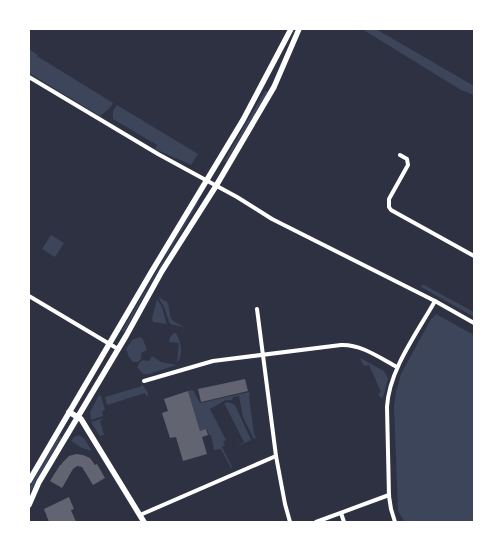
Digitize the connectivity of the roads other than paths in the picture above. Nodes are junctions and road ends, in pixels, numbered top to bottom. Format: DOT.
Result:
graph roads {
  1 [pos="291,29"];
  2 [pos="300,29"];
  3 [pos="29,77"];
  4 [pos="400,155"];
  5 [pos="206,182"];
  6 [pos="216,186"];
  7 [pos="474,256"];
  8 [pos="29,296"];
  9 [pos="435,301"];
  10 [pos="257,309"];
  11 [pos="474,323"];
  12 [pos="110,344"];
  13 [pos="118,349"];
  14 [pos="263,354"];
  15 [pos="397,367"];
  16 [pos="144,381"];
  17 [pos="70,412"];
  18 [pos="78,417"];
  19 [pos="276,456"];
  20 [pos="29,481"];
  21 [pos="389,495"];
  22 [pos="29,505"];
  23 [pos="341,513"];
  24 [pos="140,515"];
  25 [pos="144,522"];
  26 [pos="290,522"];
  27 [pos="316,522"];
  28 [pos="344,522"];
  29 [pos="395,522"];
  1 -- 5 [label="main road"];
  2 -- 6 [label="main road"];
  3 -- 5 [label="street"];
  4 -- 7 [label="street"];
  5 -- 6 [label="street"];
  5 -- 12 [label="main road"];
  6 -- 9 [label="street"];
  6 -- 13 [label="main road"];
  8 -- 12 [label="street"];
  9 -- 11 [label="street"];
  9 -- 15 [label="street"];
  10 -- 14 [label="street"];
  12 -- 13 [label="street"];
  12 -- 17 [label="main road"];
  13 -- 18 [label="main road"];
  14 -- 15 [label="street"];
  14 -- 16 [label="street"];
  14 -- 19 [label="street"];
  15 -- 21 [label="street"];
  17 -- 18 [label="main road"];
  17 -- 20 [label="main road"];
  18 -- 22 [label="main road"];
  18 -- 24 [label="main road"];
  19 -- 24 [label="street"];
  19 -- 26 [label="street"];
  21 -- 23 [label="street"];
  21 -- 29 [label="street"];
  23 -- 27 [label="street"];
  23 -- 28 [label="street"];
  24 -- 25 [label="main road"];
}
